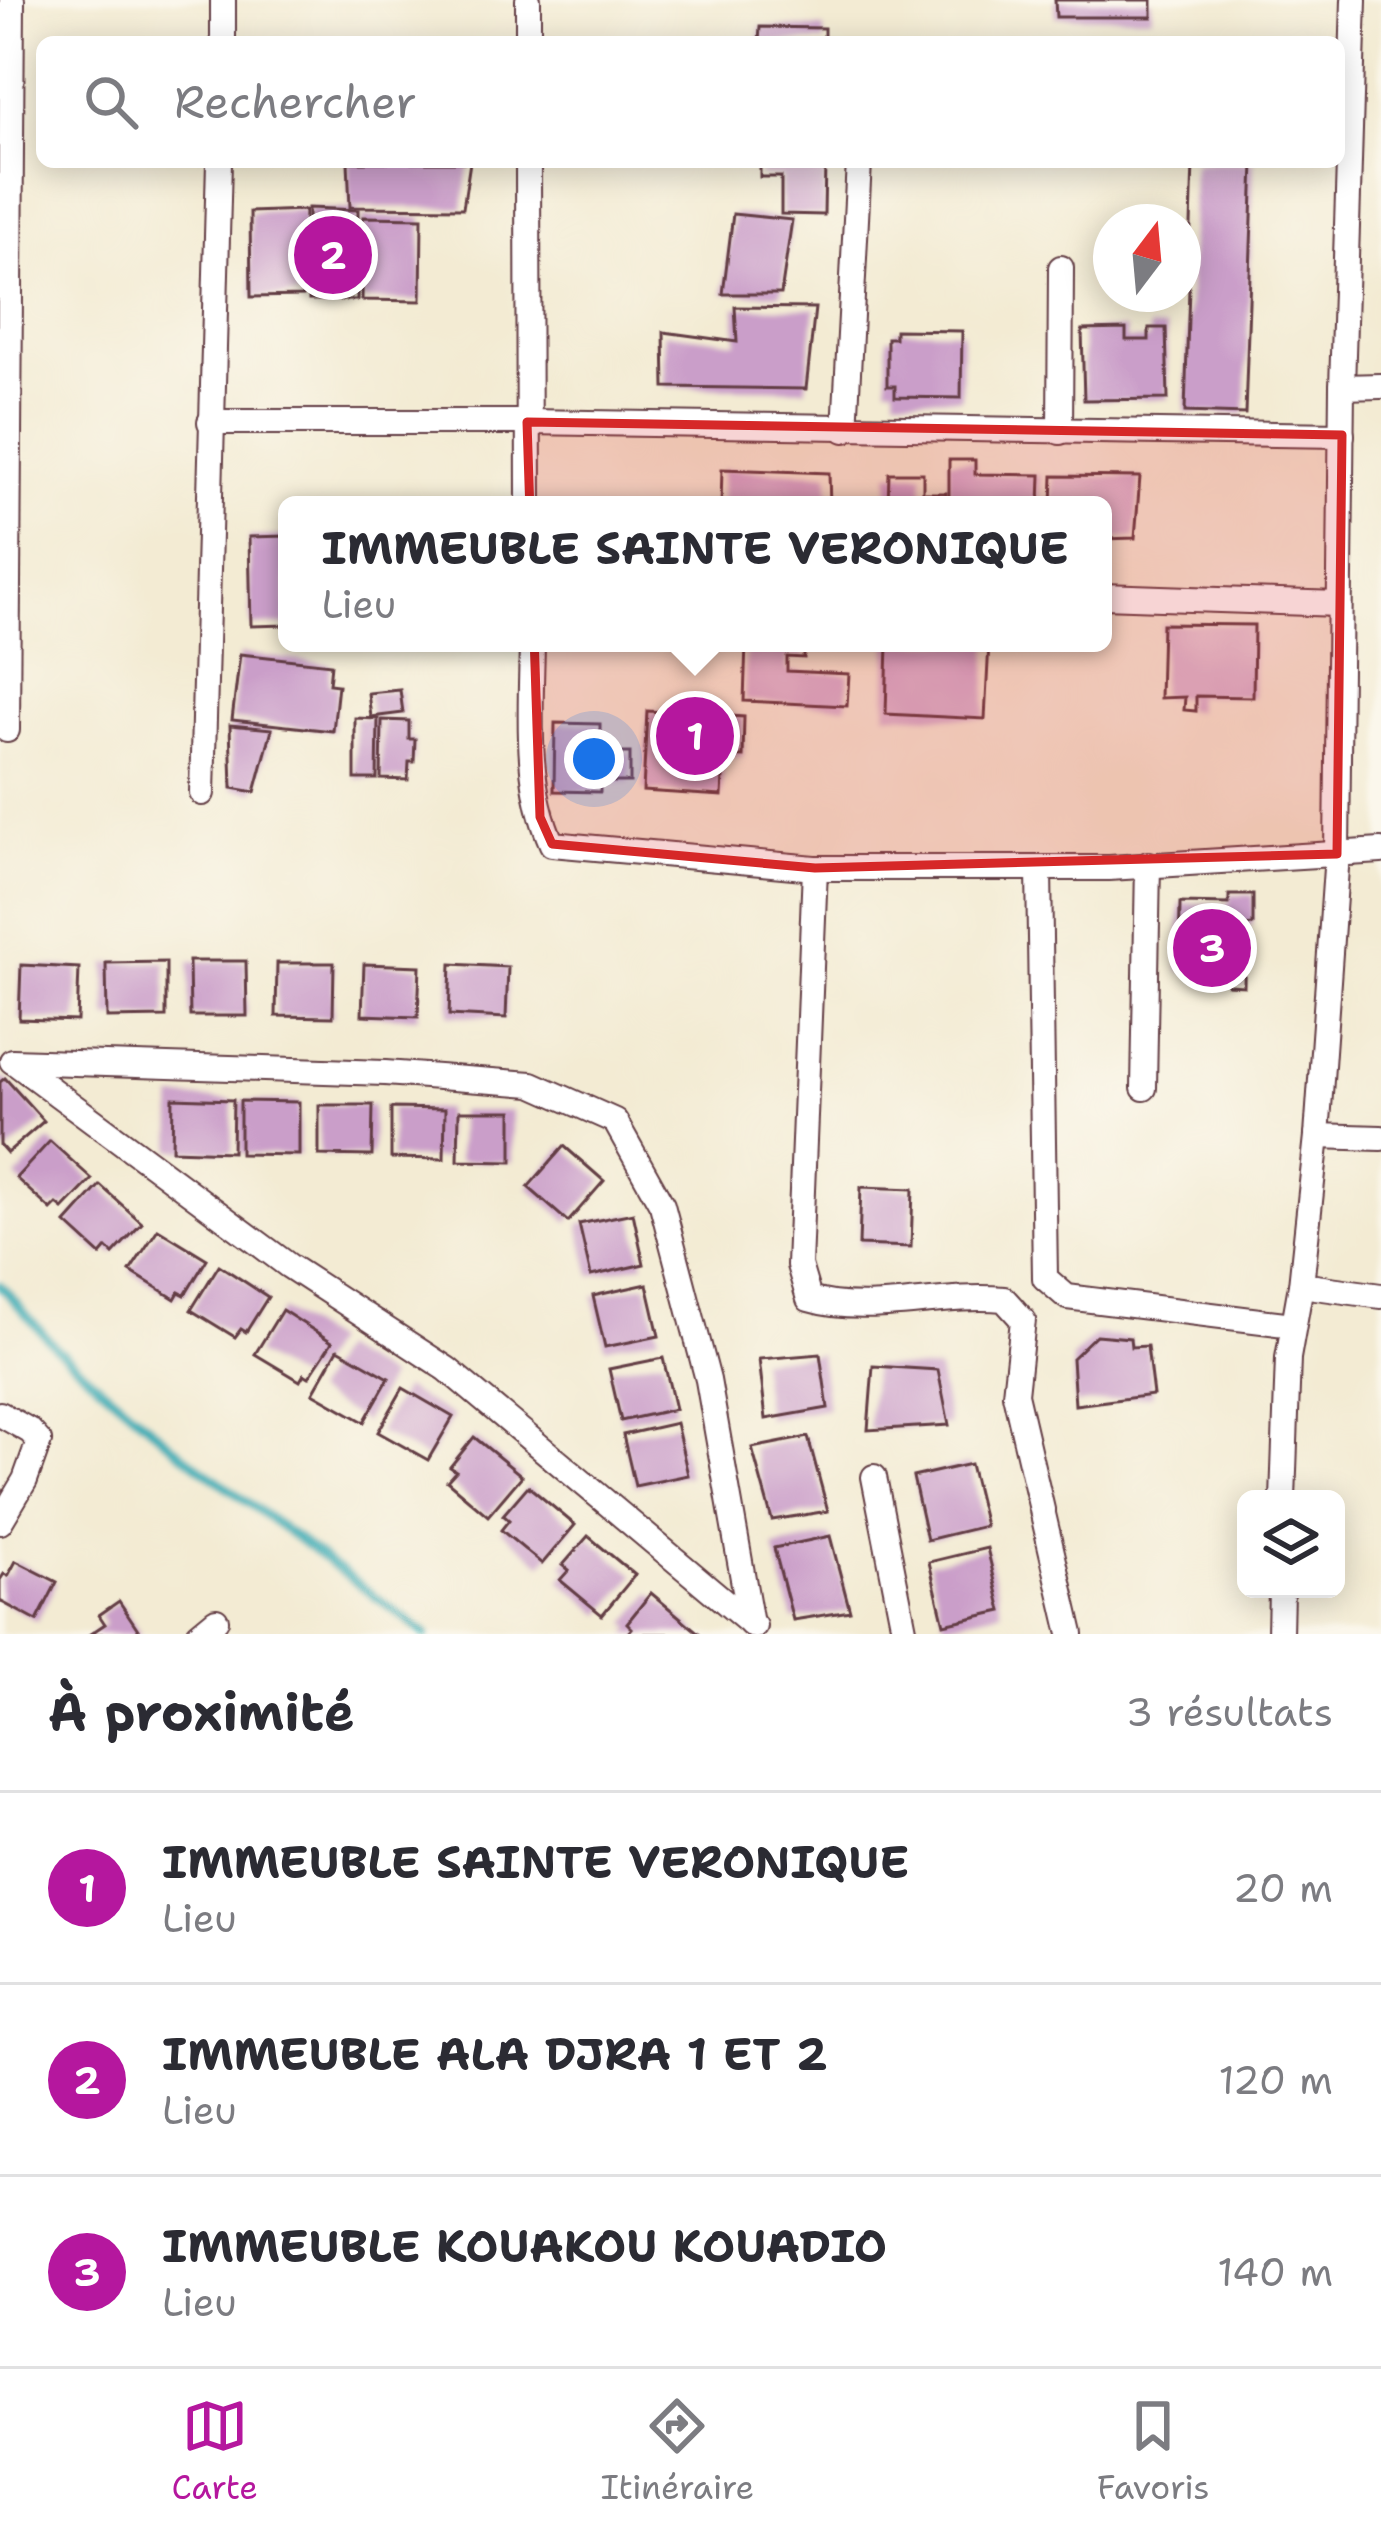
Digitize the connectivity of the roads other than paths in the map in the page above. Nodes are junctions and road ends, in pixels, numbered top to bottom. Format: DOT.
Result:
graph roads {
  1 [pos="12,0"];
  2 [pos="224,0"];
  3 [pos="528,0"];
  4 [pos="1354,0"];
  5 [pos="223,36"];
  6 [pos="528,36"];
  7 [pos="1346,63"];
  8 [pos="1345,144"];
  9 [pos="219,168"];
  10 [pos="528,168"];
  11 [pos="859,168"];
  12 [pos="1345,168"];
  13 [pos="4,252"];
  14 [pos="1061,268"];
  15 [pos="1381,386"];
  16 [pos="1342,387"];
  17 [pos="210,422"];
  18 [pos="527,422"];
  19 [pos="845,430"];
  20 [pos="1060,432"];
  21 [pos="1342,435"];
  22 [pos="530,496"];
  23 [pos="1112,596"];
  24 [pos="1339,604"];
  25 [pos="532,652"];
  26 [pos="7,730"];
  27 [pos="202,793"];
  28 [pos="1381,851"];
  29 [pos="1337,854"];
  30 [pos="1148,864"];
  31 [pos="815,868"];
  32 [pos="1040,868"];
  33 [pos="6,1060"];
  34 [pos="1144,1088"];
  35 [pos="1317,1136"];
  36 [pos="1381,1138"];
  37 [pos="1301,1285"];
  38 [pos="1381,1296"];
  39 [pos="1293,1325"];
  40 [pos="0,1414"];
  41 [pos="874,1477"];
  42 [pos="1282,1490"];
  43 [pos="0,1522"];
  44 [pos="1281,1598"];
  45 [pos="758,1629"];
  46 [pos="904,1634"];
  47 [pos="1071,1634"];
  48 [pos="1280,1634"];
  1 -- 13 [label="street"];
  2 -- 5 [label="street"];
  3 -- 6 [label="street"];
  4 -- 7 [label="street"];
  7 -- 8 [label="street"];
  9 -- 17 [label="street"];
  10 -- 18 [label="street"];
  11 -- 19 [label="street"];
  12 -- 16 [label="street"];
  13 -- 26 [label="street"];
  14 -- 20 [label="street"];
  15 -- 16 [label="street"];
  16 -- 21 [label="street"];
  17 -- 18 [label="street"];
  17 -- 27 [label="street"];
  18 -- 19 [label="street"];
  18 -- 22 [label="street"];
  19 -- 20 [label="street"];
  20 -- 21 [label="street"];
  21 -- 24 [label="street"];
  23 -- 24 [label="street"];
  24 -- 29 [label="street"];
  25 -- 31 [label="street"];
  28 -- 29 [label="street"];
  29 -- 30 [label="street"];
  29 -- 35 [label="street"];
  30 -- 32 [label="street"];
  30 -- 34 [label="street"];
  31 -- 32 [label="street"];
  31 -- 47 [label="street"];
  32 -- 39 [label="street"];
  33 -- 45 [label="street"];
  33 -- 45 [label="street"];
  35 -- 36 [label="street"];
  35 -- 37 [label="street"];
  37 -- 38 [label="street"];
  37 -- 39 [label="street"];
  39 -- 42 [label="street"];
  40 -- 43 [label="street"];
  41 -- 46 [label="street"];
  44 -- 48 [label="street"];
}
